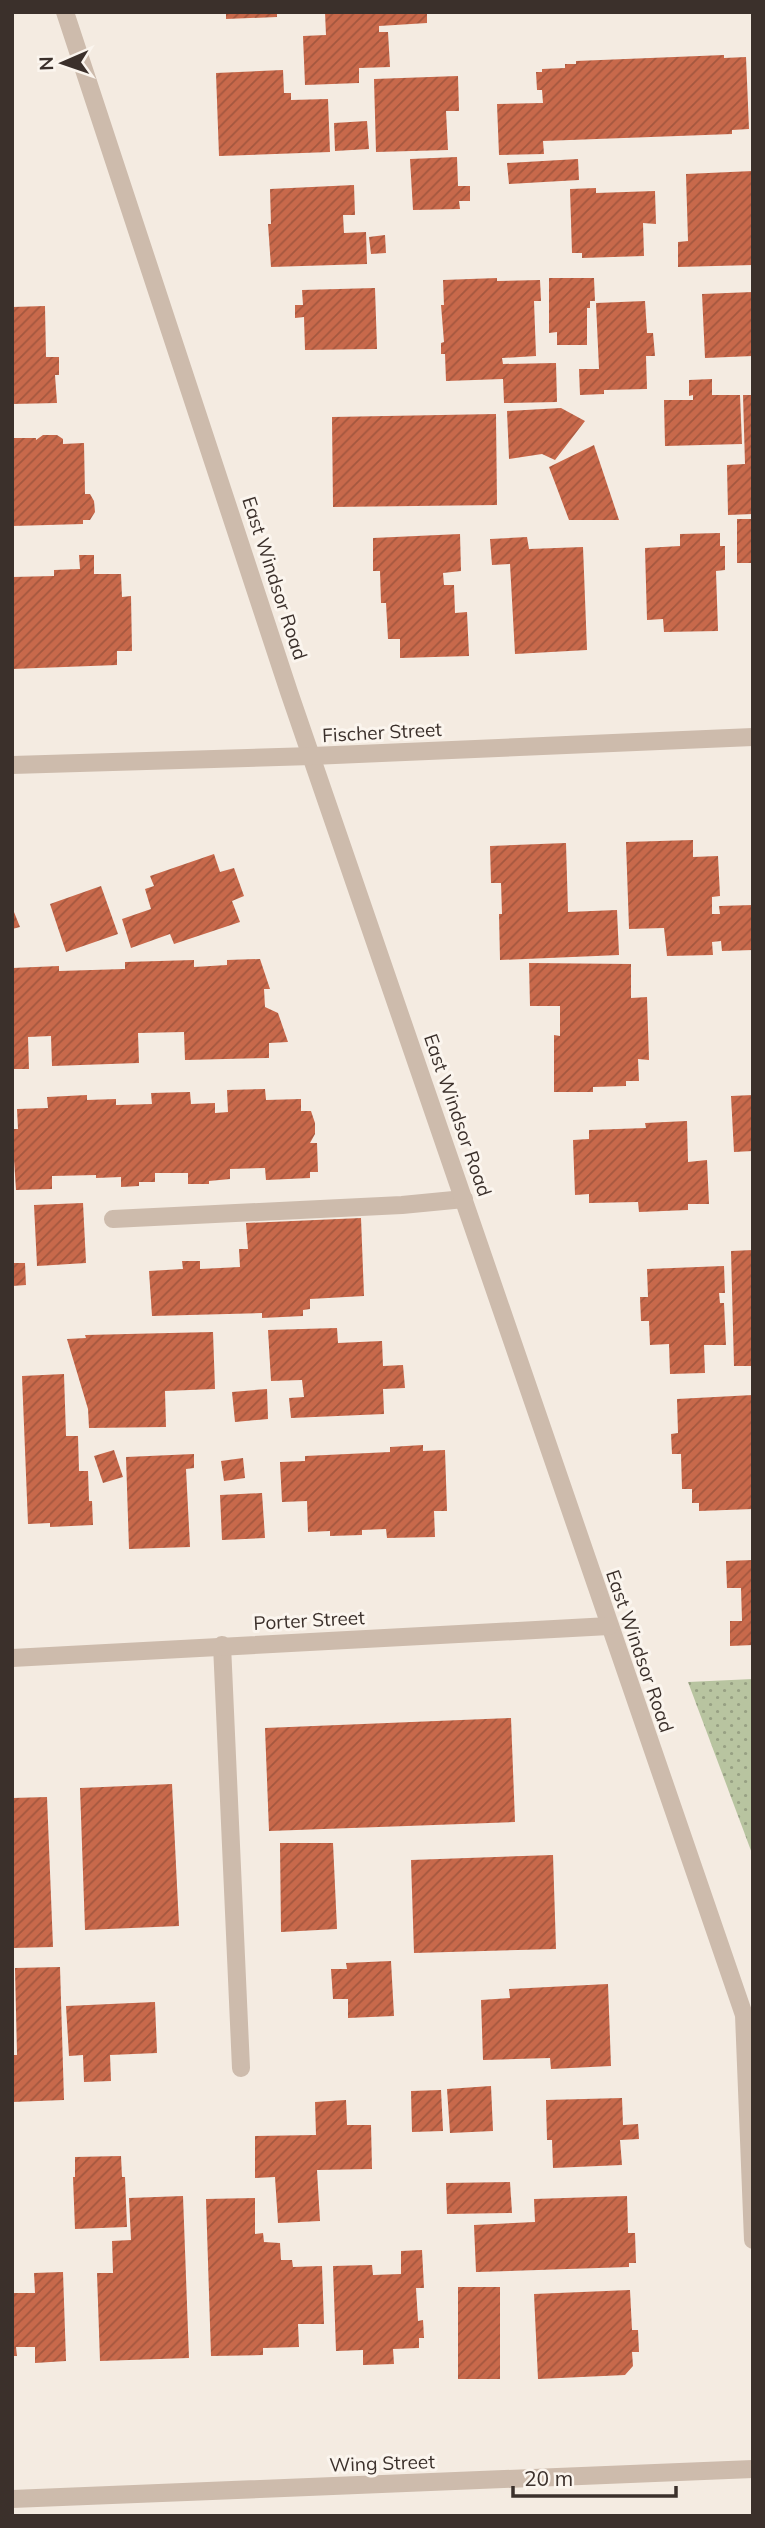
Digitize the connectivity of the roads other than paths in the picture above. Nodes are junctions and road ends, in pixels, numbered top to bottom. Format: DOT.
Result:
graph roads {
  1 [pos="65,12"];
  2 [pos="753,737"];
  3 [pos="312,756"];
  4 [pos="12,765"];
  5 [pos="464,1199"];
  6 [pos="113,1219"];
  7 [pos="609,1626"];
  8 [pos="222,1645"];
  9 [pos="12,1658"];
  10 [pos="748,2015"];
  11 [pos="241,2068"];
  12 [pos="753,2240"];
  13 [pos="753,2469"];
  14 [pos="12,2499"];
  1 -- 3 [label="street, East Windsor Road"];
  2 -- 3 [label="street, Fischer Street"];
  3 -- 4 [label="street, Fischer Street"];
  3 -- 5 [label="street, East Windsor Road"];
  5 -- 6 [label="street"];
  5 -- 7 [label="street, East Windsor Road"];
  7 -- 8 [label="street, Porter Street"];
  7 -- 10 [label="street, East Windsor Road"];
  8 -- 9 [label="street, Porter Street"];
  8 -- 11 [label="street"];
  10 -- 12 [label="street, East Windsor Road"];
  13 -- 14 [label="street, Wing Street"];
}
